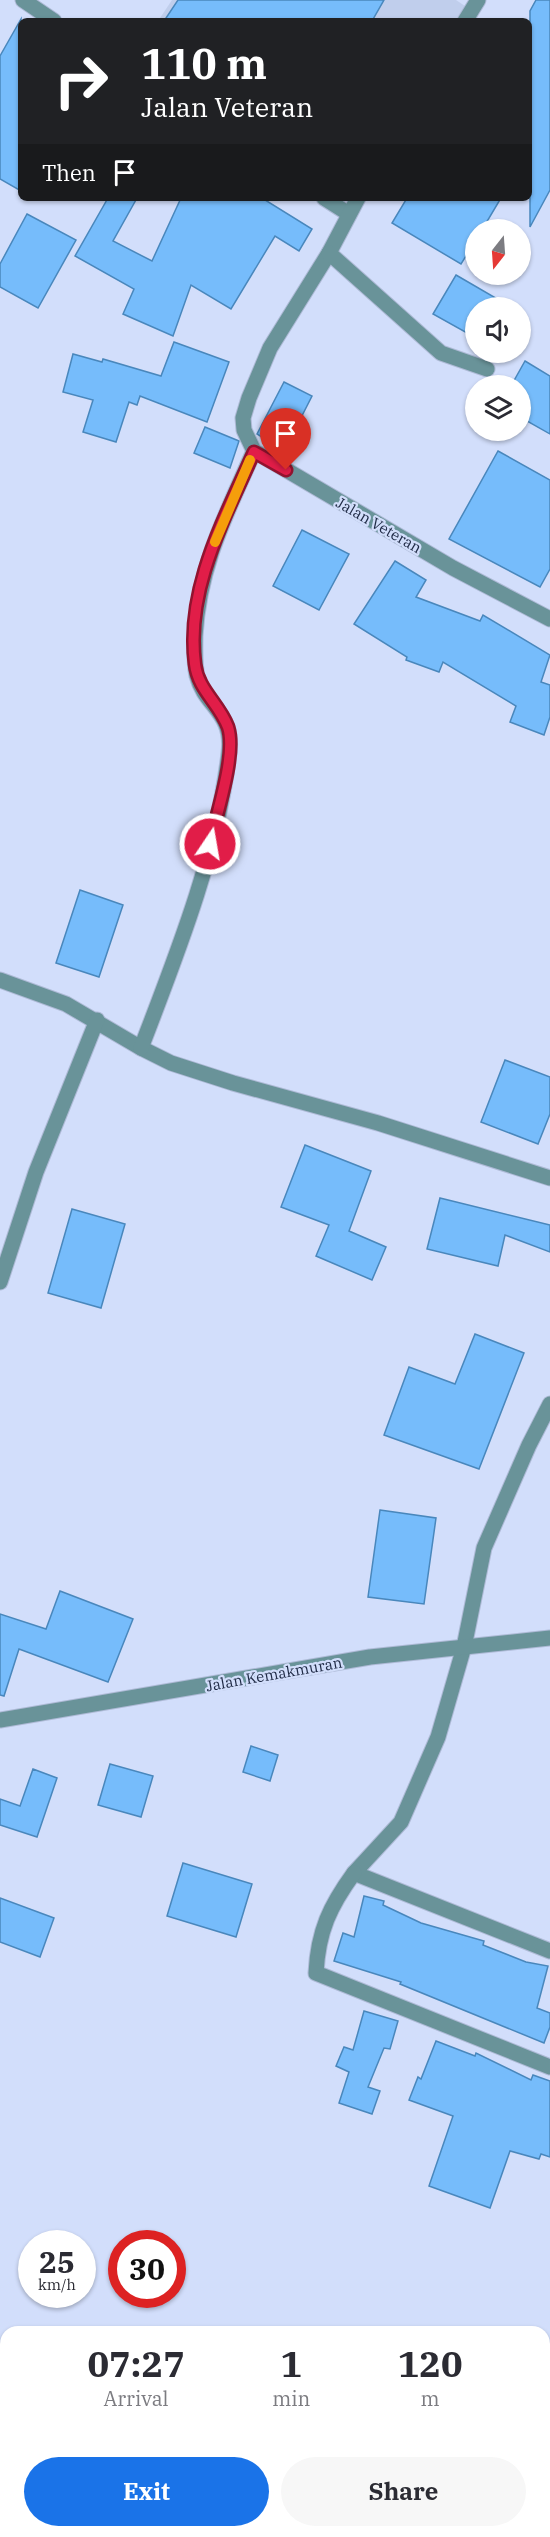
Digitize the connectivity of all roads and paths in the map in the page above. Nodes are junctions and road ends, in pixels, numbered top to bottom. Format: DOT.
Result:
graph roads {
  1 [pos="23,0"];
  2 [pos="478,0"];
  3 [pos="50,18"];
  4 [pos="467,18"];
  5 [pos="329,201"];
  6 [pos="356,201"];
  7 [pos="349,214"];
  8 [pos="329,254"];
  9 [pos="487,369"];
  10 [pos="254,452"];
  11 [pos="550,619"];
  12 [pos="0,980"];
  13 [pos="98,1020"];
  14 [pos="141,1048"];
  15 [pos="550,1178"];
  16 [pos="0,1282"];
  17 [pos="550,1404"];
  18 [pos="550,1638"];
  19 [pos="464,1647"];
  20 [pos="0,1720"];
  21 [pos="354,1873"];
  22 [pos="550,1951"];
  23 [pos="550,2067"];
  1 -- 3 [label="street"];
  2 -- 4 [label="street"];
  5 -- 7 [label="street"];
  6 -- 7 [label="street"];
  7 -- 8 [label="street"];
  8 -- 9 [label="street"];
  8 -- 10 [label="street"];
  10 -- 11 [label="street, Jalan Veteran"];
  10 -- 14 [label="street"];
  12 -- 13 [label="street"];
  13 -- 14 [label="street"];
  13 -- 16 [label="street"];
  14 -- 15 [label="street"];
  17 -- 19 [label="street"];
  18 -- 19 [label="street, Jalan Kemakmuran"];
  19 -- 20 [label="street, Jalan Kemakmuran"];
  19 -- 21 [label="street"];
  21 -- 22 [label="street"];
  21 -- 23 [label="street"];
}
